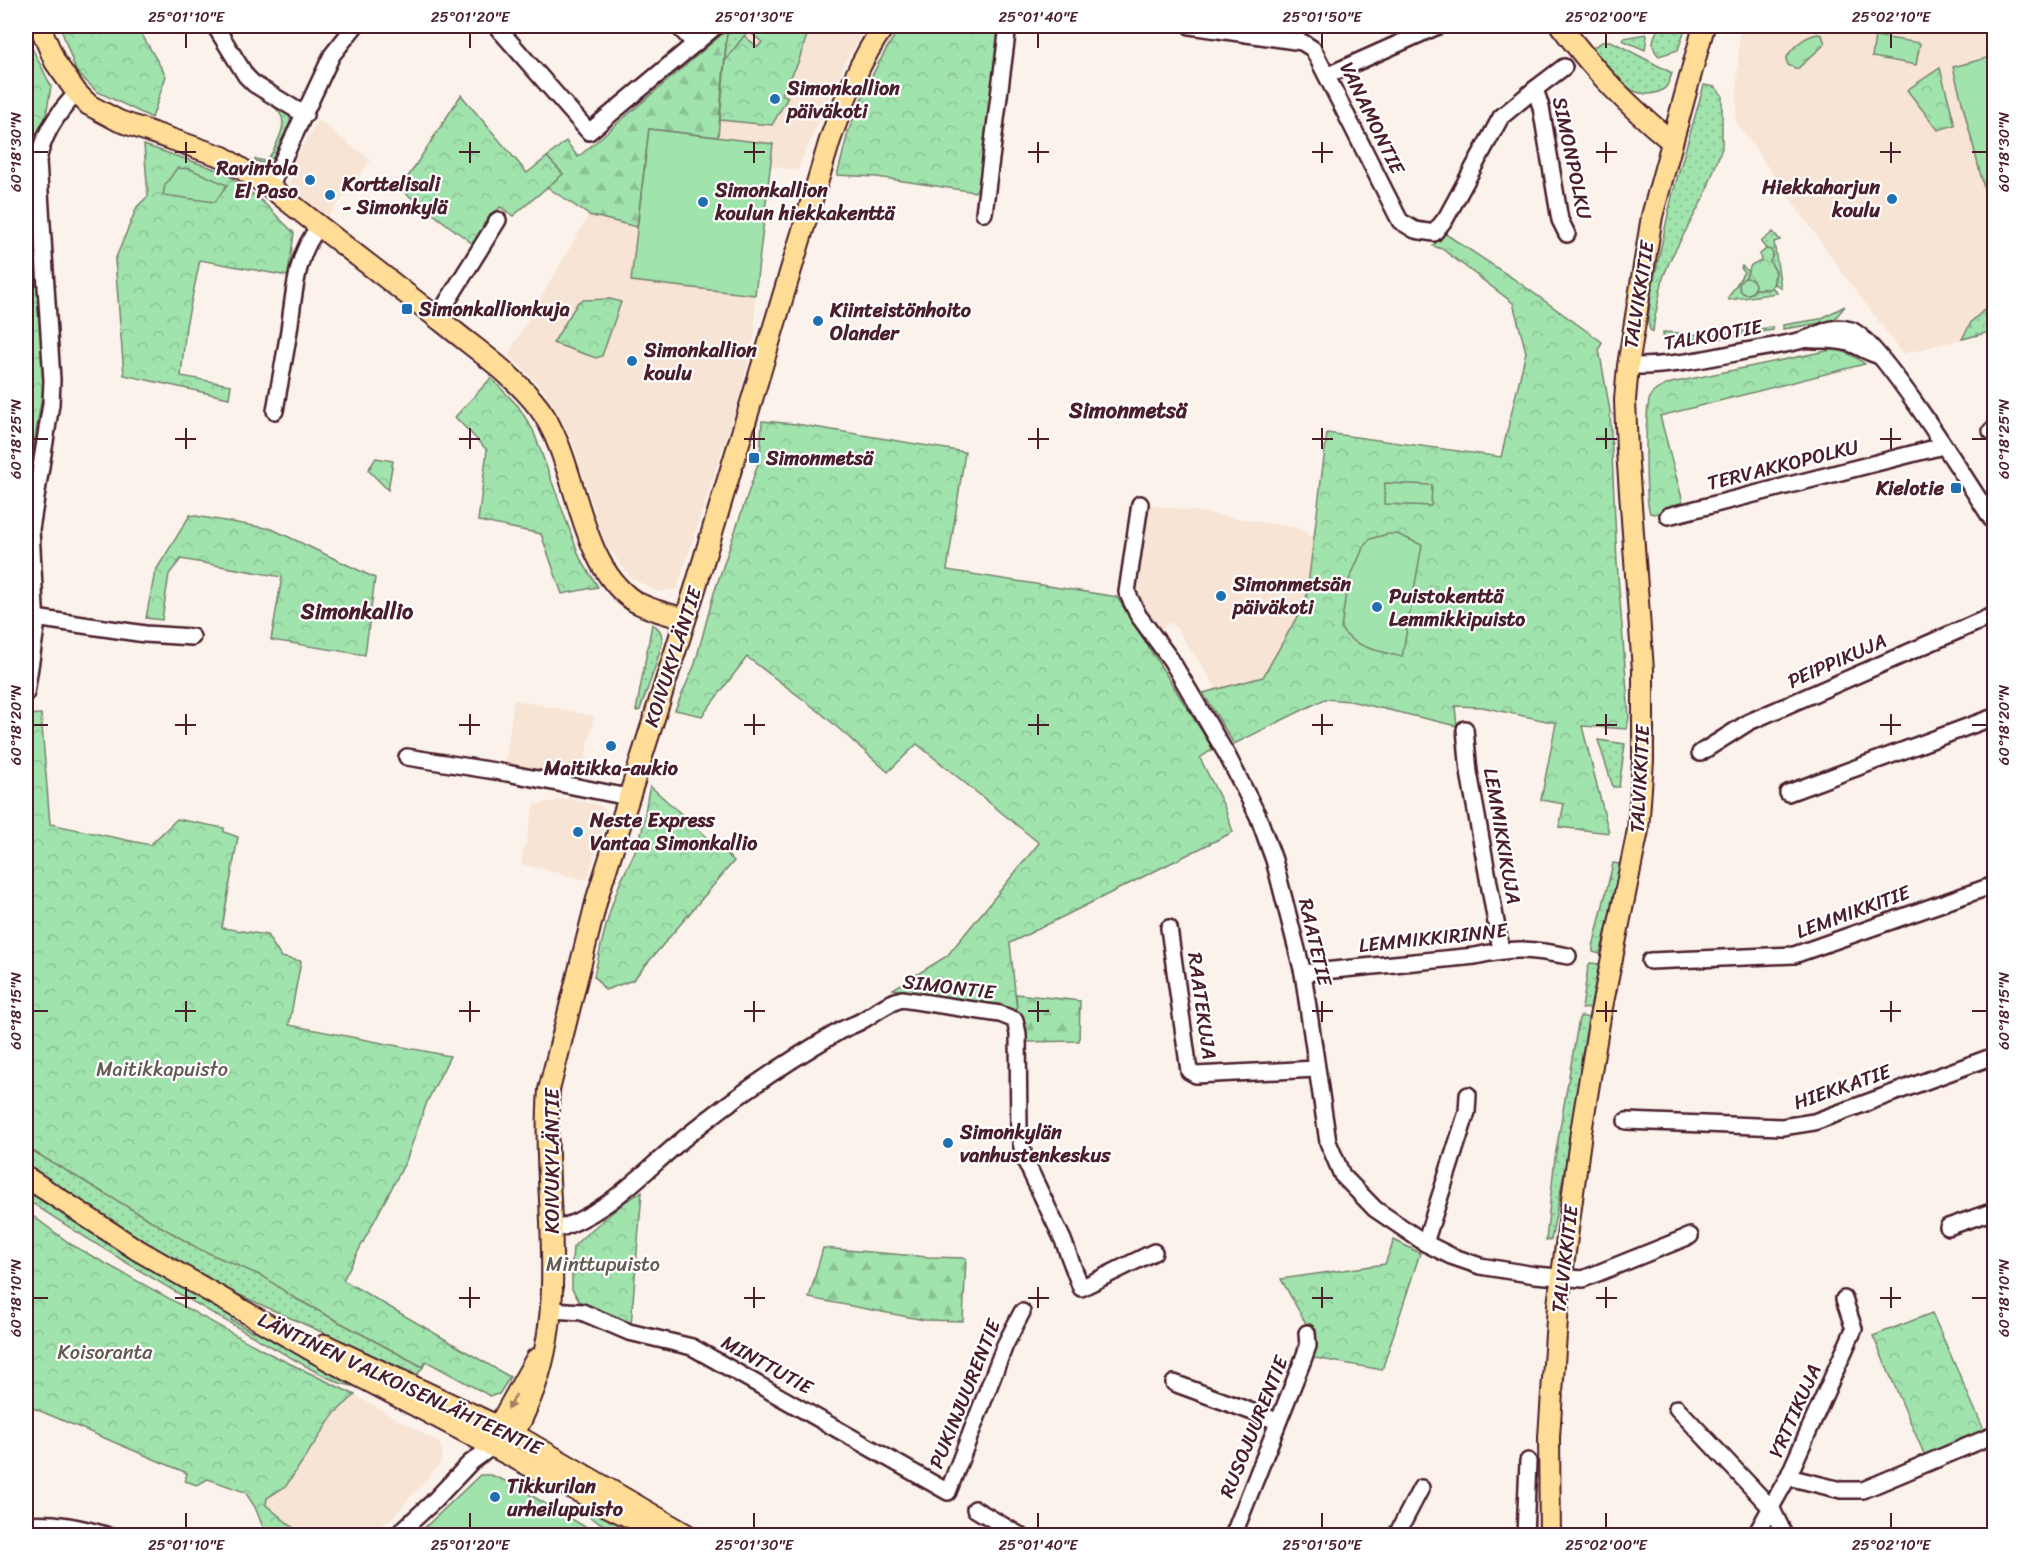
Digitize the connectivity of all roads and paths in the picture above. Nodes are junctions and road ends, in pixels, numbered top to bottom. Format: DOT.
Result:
graph roads {
  1 [pos="40,26"];
  2 [pos="214,26"];
  3 [pos="355,26"];
  4 [pos="496,26"];
  5 [pos="678,26"];
  6 [pos="716,26"];
  7 [pos="884,26"];
  8 [pos="1008,26"];
  9 [pos="1190,26"];
  10 [pos="1438,26"];
  11 [pos="1562,26"];
  12 [pos="1704,26"];
  13 [pos="695,45"];
  14 [pos="1564,67"];
  15 [pos="1328,75"];
  16 [pos="1535,89"];
  17 [pos="77,93"];
  18 [pos="305,115"];
  19 [pos="1671,141"];
  20 [pos="270,187"];
  21 [pos="984,213"];
  22 [pos="498,220"];
  23 [pos="319,227"];
  24 [pos="1434,233"];
  25 [pos="1567,234"];
  26 [pos="437,318"];
  27 [pos="1628,366"];
  28 [pos="275,411"];
  29 [pos="1943,446"];
  30 [pos="1140,504"];
  31 [pos="1668,516"];
  32 [pos="1995,523"];
  33 [pos="1995,615"];
  34 [pos="35,618"];
  35 [pos="685,619"];
  36 [pos="192,637"];
  37 [pos="26,693"];
  38 [pos="1995,717"];
  39 [pos="1465,729"];
  40 [pos="1700,753"];
  41 [pos="407,757"];
  42 [pos="1788,793"];
  43 [pos="628,797"];
  44 [pos="1995,885"];
  45 [pos="1169,928"];
  46 [pos="1501,950"];
  47 [pos="1568,956"];
  48 [pos="1650,961"];
  49 [pos="1303,973"];
  50 [pos="1995,1056"];
  51 [pos="1316,1069"];
  52 [pos="1468,1095"];
  53 [pos="1626,1121"];
  54 [pos="26,1177"];
  55 [pos="1995,1210"];
  56 [pos="1948,1227"];
  57 [pos="551,1231"];
  58 [pos="1690,1236"];
  59 [pos="1425,1243"];
  60 [pos="1154,1252"];
  61 [pos="1561,1277"];
  62 [pos="1844,1299"];
  63 [pos="235,1306"];
  64 [pos="552,1310"];
  65 [pos="1022,1312"];
  66 [pos="1307,1333"];
  67 [pos="1174,1383"];
  68 [pos="1677,1408"];
  69 [pos="1278,1421"];
  70 [pos="505,1430"];
  71 [pos="1995,1435"];
  72 [pos="493,1446"];
  73 [pos="1528,1461"];
  74 [pos="1788,1477"];
  75 [pos="1421,1488"];
  76 [pos="948,1492"];
  77 [pos="975,1509"];
  78 [pos="1772,1509"];
  79 [pos="26,1524"];
  80 [pos="109,1536"];
  81 [pos="396,1536"];
  82 [pos="669,1536"];
  83 [pos="689,1536"];
  84 [pos="1021,1536"];
  85 [pos="1233,1536"];
  86 [pos="1396,1536"];
  87 [pos="1525,1536"];
  88 [pos="1550,1536"];
  89 [pos="1755,1536"];
  90 [pos="1785,1536"];
  1 -- 17 [label="main road"];
  2 -- 18 [label="street"];
  3 -- 18 [label="street"];
  4 -- 13 [label="street"];
  5 -- 13 [label="street"];
  6 -- 13 [label="street"];
  7 -- 35 [label="main road, KOIVUKYLÄNTIE"];
  8 -- 21 [label="street"];
  9 -- 15 [label="street, VANAMONTIE"];
  10 -- 15 [label="street"];
  11 -- 19 [label="main road"];
  12 -- 19 [label="main road, TALVIKKITIE"];
  14 -- 16 [label="street, SIMONPOLKU"];
  15 -- 24 [label="street, VANAMONTIE"];
  16 -- 24 [label="street, SIMONPOLKU"];
  16 -- 25 [label="street, SIMONPOLKU"];
  17 -- 20 [label="main road"];
  17 -- 34 [label="street"];
  18 -- 20 [label="street"];
  19 -- 27 [label="main road, TALVIKKITIE"];
  20 -- 23 [label="main road"];
  22 -- 26 [label="street"];
  23 -- 26 [label="main road"];
  23 -- 28 [label="street"];
  26 -- 35 [label="main road"];
  27 -- 29 [label="street, TALKOOTIE"];
  27 -- 61 [label="main road, TALVIKKITIE"];
  29 -- 31 [label="street, TERVAKKOPOLKU"];
  29 -- 32 [label="street, TALKOOTIE"];
  30 -- 49 [label="street, RAATETIE"];
  33 -- 40 [label="street, PEIPPIKUJA"];
  34 -- 36 [label="street"];
  34 -- 37 [label="street"];
  35 -- 43 [label="main road, KOIVUKYLÄNTIE"];
  38 -- 42 [label="street"];
  39 -- 46 [label="street, LEMMIKKIKUJA"];
  41 -- 43 [label="street"];
  43 -- 57 [label="main road, KOIVUKYLÄNTIE"];
  44 -- 48 [label="street, LEMMIKKITIE"];
  45 -- 51 [label="street, RAATEKUJA"];
  46 -- 47 [label="street, LEMMIKKIRINNE"];
  46 -- 49 [label="street, LEMMIKKIRINNE"];
  49 -- 51 [label="street, RAATETIE"];
  50 -- 53 [label="street, HIEKKATIE"];
  51 -- 59 [label="street, RAATETIE"];
  52 -- 59 [label="street"];
  54 -- 63 [label="main road, LÄNTINEN VALKOISENLÄHTEENTIE"];
  55 -- 56 [label="street"];
  57 -- 60 [label="street, SIMONTIE"];
  57 -- 64 [label="main road, KOIVUKYLÄNTIE"];
  58 -- 61 [label="street, RAATETIE"];
  59 -- 61 [label="street, RAATETIE"];
  61 -- 88 [label="main road, TALVIKKITIE"];
  62 -- 74 [label="street, YRTTIKUJA"];
  63 -- 70 [label="main road, LÄNTINEN VALKOISENLÄHTEENTIE"];
  63 -- 72 [label="main road, LÄNTINEN VALKOISENLÄHTEENTIE"];
  64 -- 70 [label="main road, KOIVUKYLÄNTIE"];
  64 -- 76 [label="street, MINTTUTIE"];
  65 -- 76 [label="street, PUKINJUURENTIE"];
  66 -- 69 [label="street, RUSOJUURENTIE"];
  67 -- 69 [label="street"];
  68 -- 78 [label="street"];
  69 -- 85 [label="street, RUSOJUURENTIE"];
  70 -- 72 [label="main road, KOIVUKYLÄNTIE"];
  70 -- 83 [label="main road, LÄNTINEN VALKOISENLÄHTEENTIE"];
  71 -- 74 [label="street"];
  72 -- 81 [label="street"];
  72 -- 82 [label="main road, LÄNTINEN VALKOISENLÄHTEENTIE"];
  73 -- 87 [label="street"];
  74 -- 78 [label="street, YRTTIKUJA"];
  75 -- 86 [label="street"];
  77 -- 84 [label="street"];
  78 -- 89 [label="street, YRTTIKUJA"];
  78 -- 90 [label="street"];
  79 -- 80 [label="street"];
}
